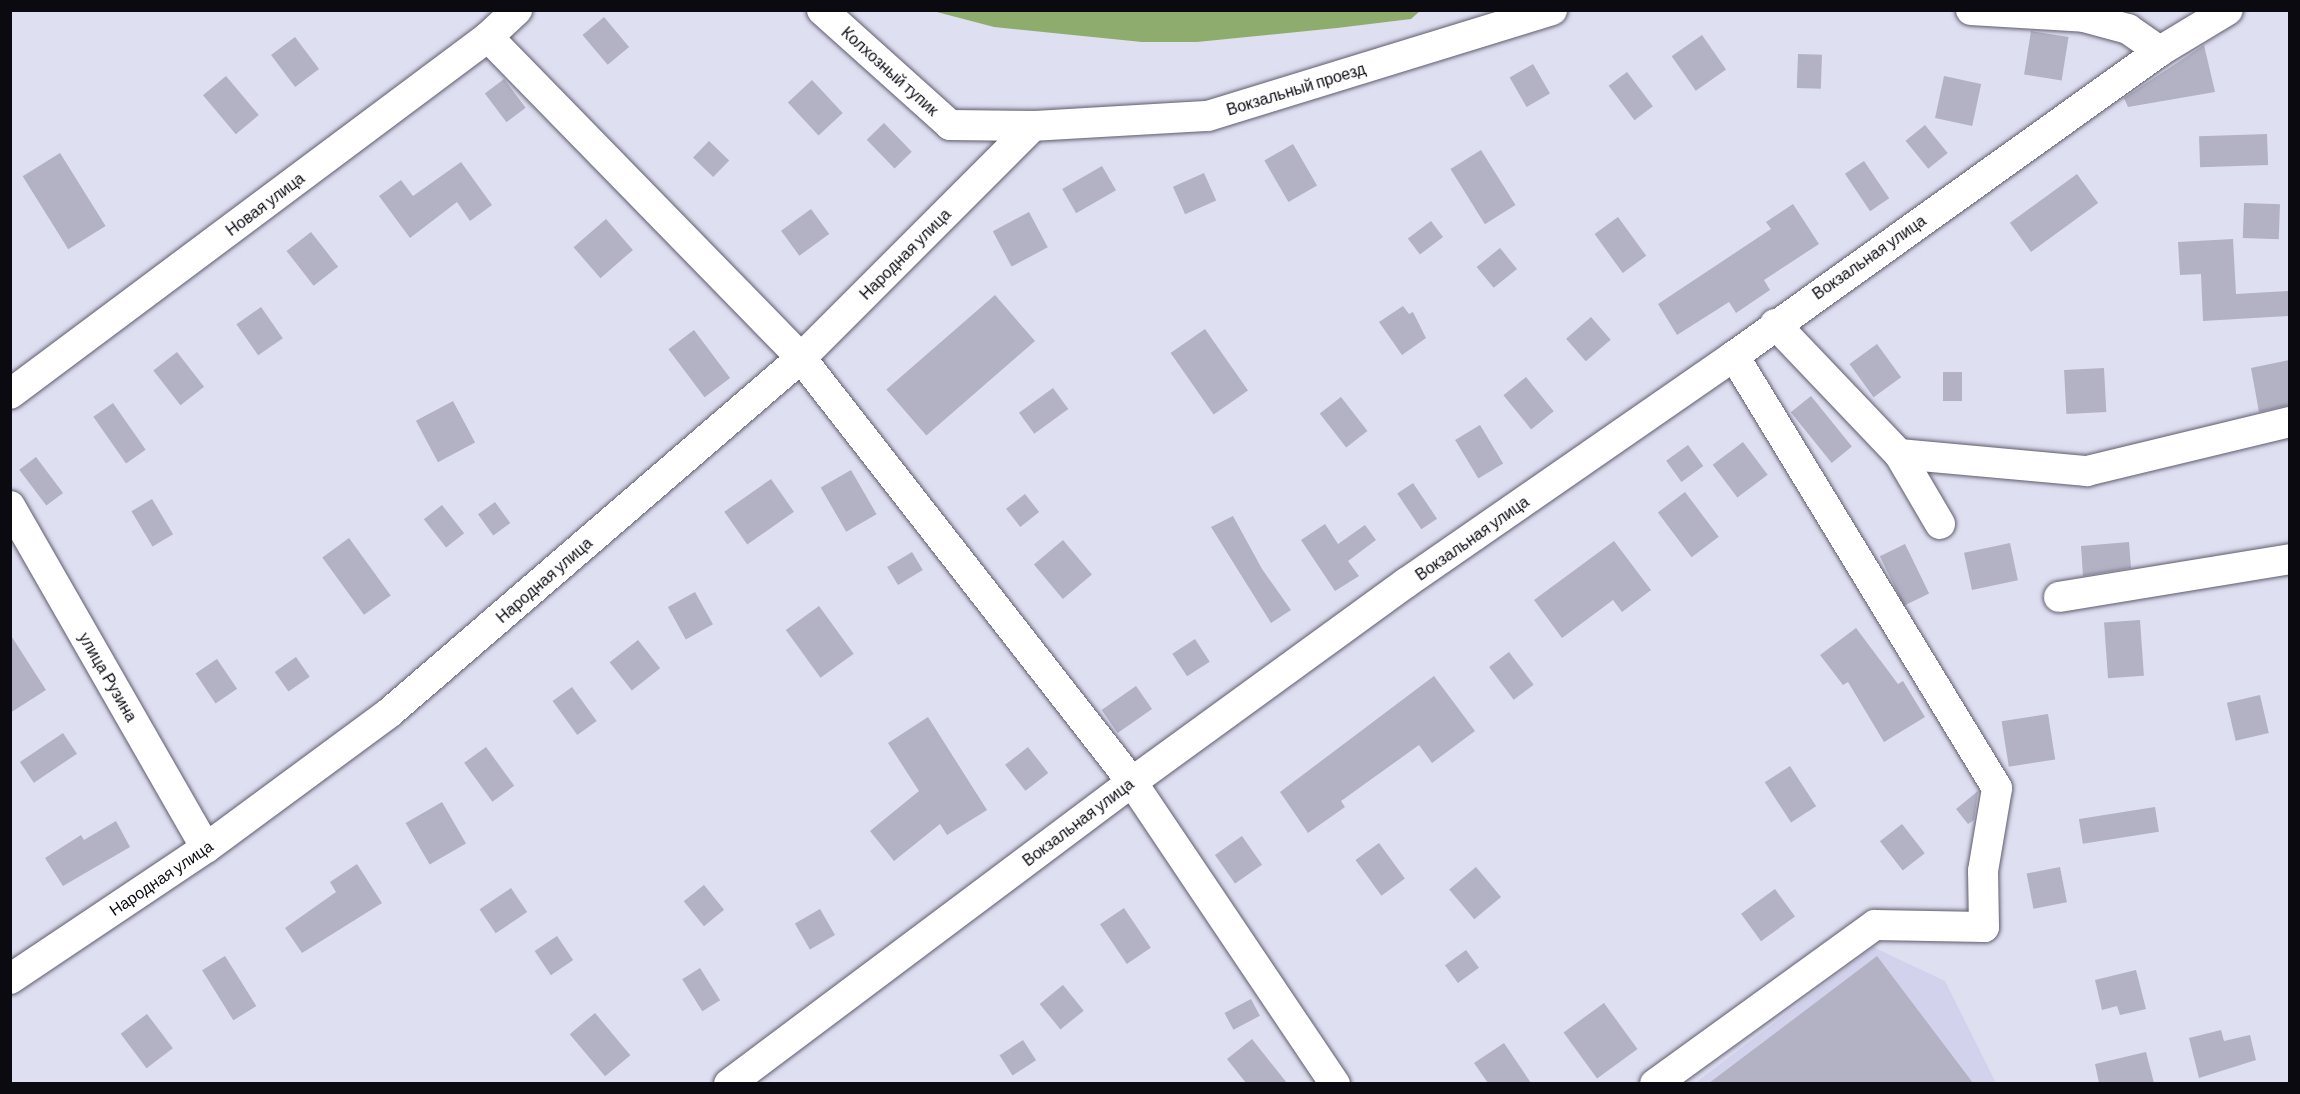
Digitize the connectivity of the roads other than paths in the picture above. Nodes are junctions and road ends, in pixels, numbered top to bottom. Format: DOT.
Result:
graph roads {
  1 [pos="517,10"];
  2 [pos="822,10"];
  3 [pos="1552,10"];
  4 [pos="1971,10"];
  5 [pos="2228,10"];
  6 [pos="2083,14"];
  7 [pos="489,38"];
  8 [pos="2160,51"];
  9 [pos="1033,126"];
  10 [pos="1775,324"];
  11 [pos="1734,356"];
  12 [pos="801,358"];
  13 [pos="10,394"];
  14 [pos="2289,422"];
  15 [pos="1899,454"];
  16 [pos="10,506"];
  17 [pos="1940,524"];
  18 [pos="2289,559"];
  19 [pos="2058,597"];
  20 [pos="1132,782"];
  21 [pos="206,848"];
  22 [pos="10,979"];
  23 [pos="729,1083"];
  24 [pos="1335,1083"];
  25 [pos="1654,1083"];
  1 -- 7 [label="street, Новая улица"];
  2 -- 9 [label="street, Колхозный тупик"];
  3 -- 9 [label="street, Вокзальный проезд"];
  4 -- 6 [label="street"];
  5 -- 8 [label="street, Вокзальная улица"];
  6 -- 8 [label="street"];
  7 -- 12 [label="street"];
  7 -- 13 [label="street, Новая улица"];
  8 -- 10 [label="street, Вокзальная улица"];
  9 -- 12 [label="street, Народная улица"];
  10 -- 11 [label="street, Вокзальная улица"];
  10 -- 15 [label="street"];
  11 -- 20 [label="street, Вокзальная улица"];
  11 -- 25 [label="street"];
  12 -- 20 [label="street"];
  12 -- 21 [label="street, Народная улица"];
  14 -- 15 [label="street"];
  15 -- 17 [label="street"];
  16 -- 21 [label="street, улица Рузина"];
  18 -- 19 [label="street"];
  20 -- 23 [label="street, Вокзальная улица"];
  20 -- 24 [label="street"];
  21 -- 22 [label="street, Народная улица"];
}
